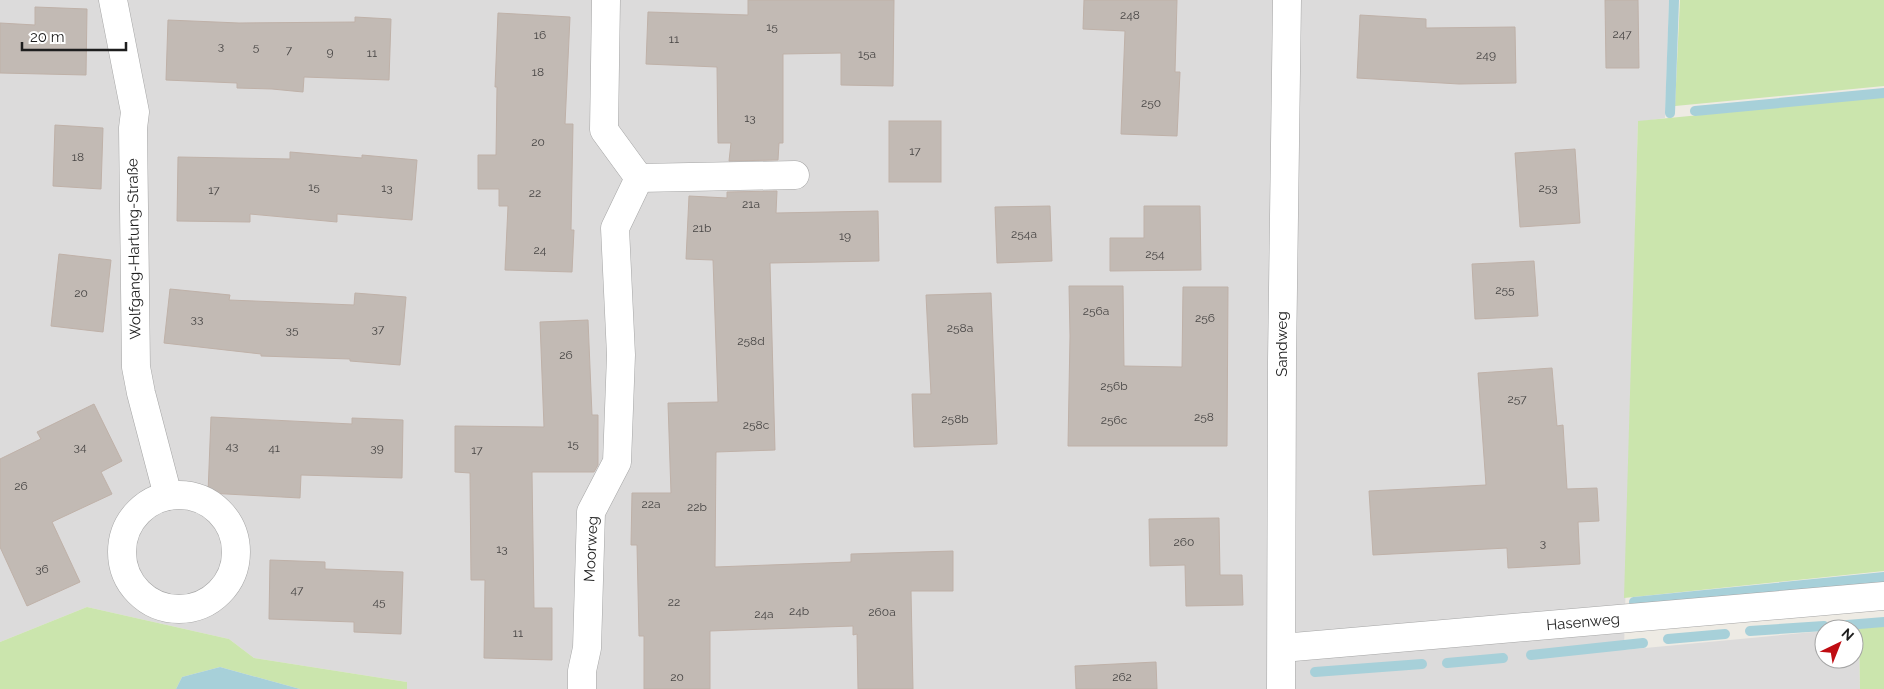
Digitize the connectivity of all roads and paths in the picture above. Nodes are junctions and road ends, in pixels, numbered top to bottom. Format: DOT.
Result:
graph roads {
  1 [pos="113,0"];
  2 [pos="606,0"];
  3 [pos="1287,0"];
  4 [pos="795,174"];
  5 [pos="639,178"];
  6 [pos="168,496"];
  7 [pos="1884,596"];
  8 [pos="1282,648"];
  9 [pos="582,689"];
  10 [pos="1281,689"];
  1 -- 6 [label="street, Wolfgang-Hartung-Straße"];
  2 -- 5 [label="street"];
  3 -- 8 [label="street, Sandweg"];
  4 -- 5 [label="street"];
  5 -- 9 [label="street, Moorweg"];
  6 -- 6 [label="street"];
  7 -- 8 [label="street, Hasenweg"];
  8 -- 10 [label="street, Sandweg"];
}
